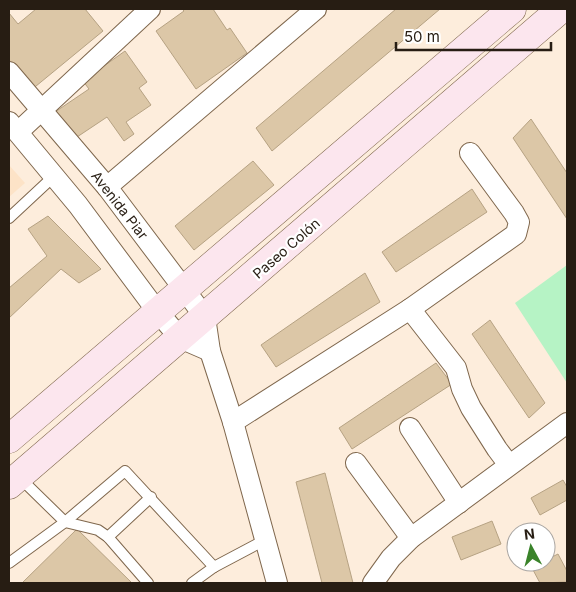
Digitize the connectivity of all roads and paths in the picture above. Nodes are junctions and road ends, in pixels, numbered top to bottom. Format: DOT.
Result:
graph roads {
  1 [pos="150,9"];
  2 [pos="316,9"];
  3 [pos="512,9"];
  4 [pos="561,9"];
  5 [pos="9,72"];
  6 [pos="42,110"];
  7 [pos="13,127"];
  8 [pos="470,153"];
  9 [pos="54,177"];
  10 [pos="107,187"];
  11 [pos="9,218"];
  12 [pos="184,289"];
  13 [pos="410,309"];
  14 [pos="157,311"];
  15 [pos="205,317"];
  16 [pos="180,338"];
  17 [pos="210,351"];
  18 [pos="233,422"];
  19 [pos="567,423"];
  20 [pos="410,428"];
  21 [pos="9,439"];
  22 [pos="356,463"];
  23 [pos="509,465"];
  24 [pos="13,481"];
  25 [pos="151,497"];
  26 [pos="459,503"];
  27 [pos="65,522"];
  28 [pos="108,537"];
  29 [pos="411,538"];
  30 [pos="266,540"];
  31 [pos="9,563"];
  32 [pos="214,567"];
  33 [pos="148,583"];
  34 [pos="192,583"];
  35 [pos="277,583"];
  36 [pos="372,583"];
  1 -- 6 [label="street"];
  2 -- 10 [label="street"];
  3 -- 12 [label="main road"];
  4 -- 15 [label="main road, Paseo Colón"];
  5 -- 6 [label="street, Avenida Piar"];
  6 -- 7 [label="street"];
  6 -- 10 [label="street, Avenida Piar"];
  7 -- 9 [label="street"];
  8 -- 13 [label="street"];
  9 -- 11 [label="lane"];
  9 -- 14 [label="street"];
  10 -- 12 [label="street, Avenida Piar"];
  12 -- 14 [label="main road"];
  12 -- 15 [label="street, Avenida Piar"];
  13 -- 18 [label="street"];
  13 -- 23 [label="street"];
  14 -- 16 [label="street"];
  14 -- 21 [label="main road"];
  15 -- 16 [label="main road, Paseo Colón"];
  15 -- 17 [label="street, Avenida Piar"];
  16 -- 17 [label="street"];
  16 -- 24 [label="main road, Paseo Colón"];
  17 -- 18 [label="street, Avenida Piar"];
  18 -- 30 [label="street, Avenida Piar"];
  19 -- 23 [label="street"];
  20 -- 26 [label="street"];
  22 -- 29 [label="street"];
  23 -- 26 [label="street"];
  24 -- 27 [label="lane"];
  25 -- 27 [label="lane"];
  25 -- 28 [label="lane"];
  25 -- 32 [label="lane"];
  26 -- 29 [label="street"];
  27 -- 28 [label="lane"];
  27 -- 31 [label="lane"];
  28 -- 33 [label="lane"];
  29 -- 36 [label="street"];
  30 -- 32 [label="lane"];
  30 -- 35 [label="street, Avenida Piar"];
  32 -- 34 [label="lane"];
}
